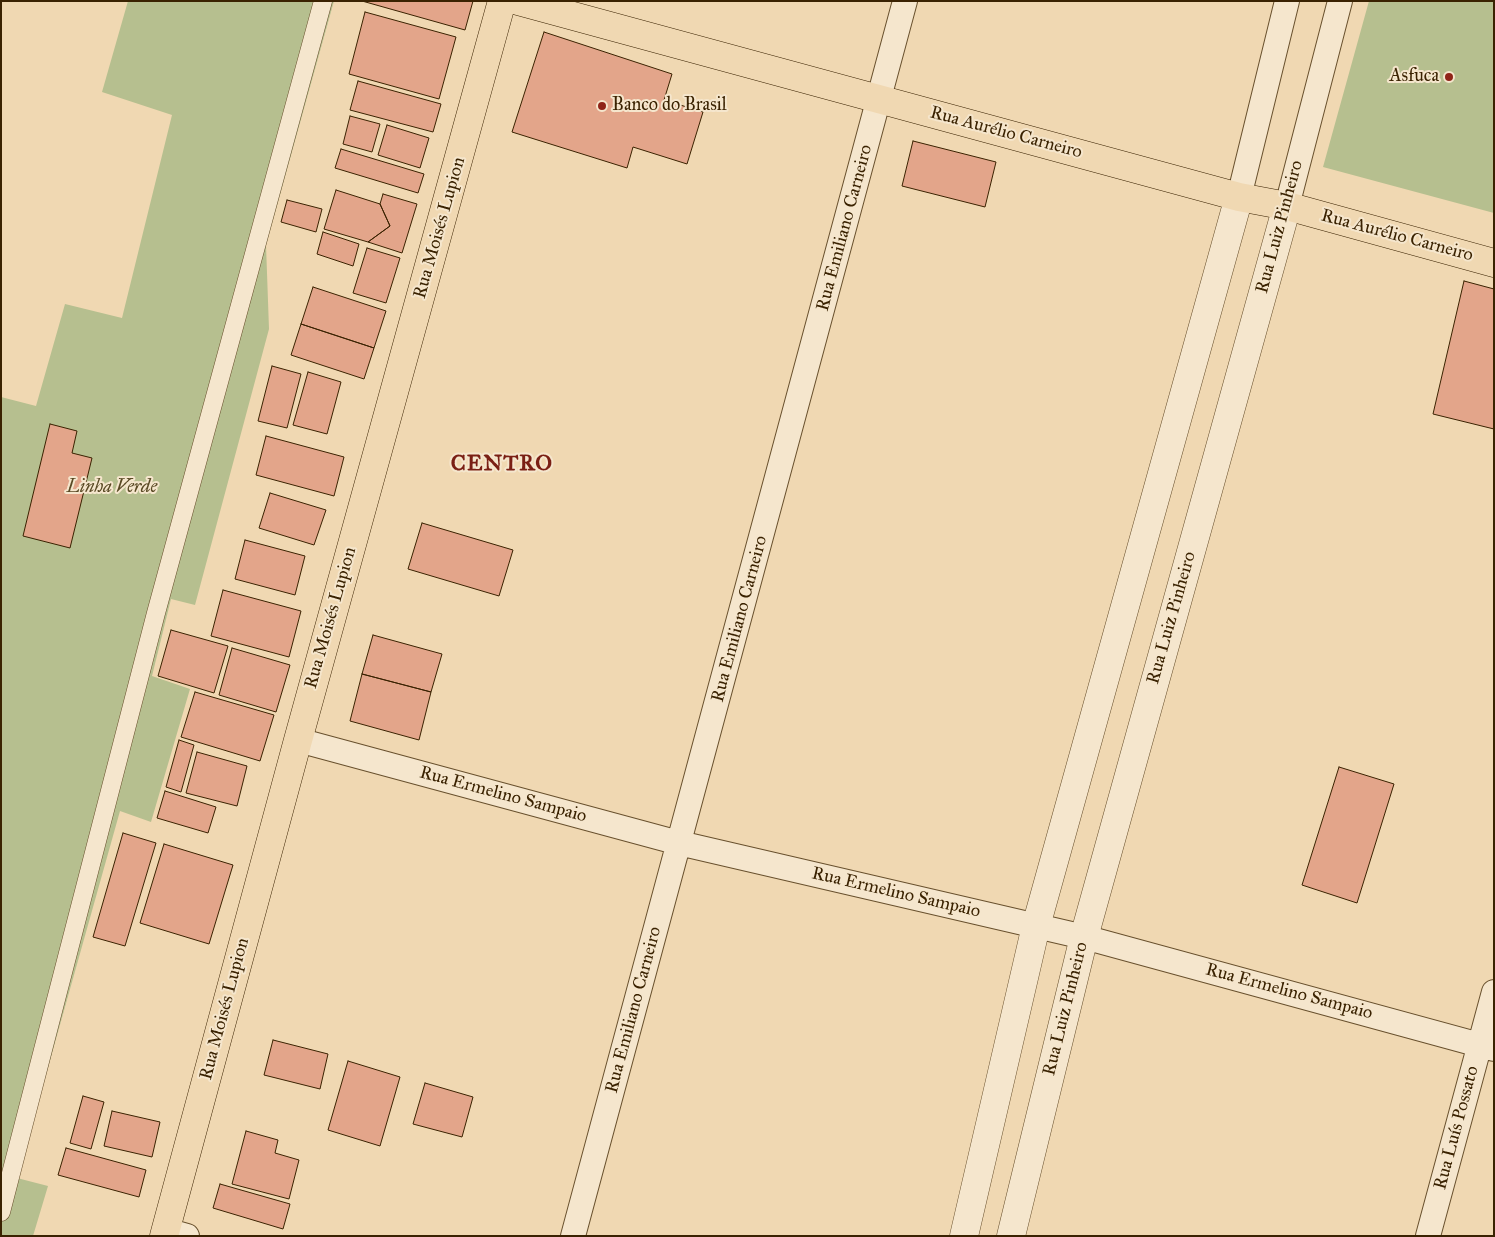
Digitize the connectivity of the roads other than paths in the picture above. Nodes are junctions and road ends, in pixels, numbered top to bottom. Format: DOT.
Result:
graph roads {
  1 [pos="323,1"];
  2 [pos="502,1"];
  3 [pos="518,1"];
  4 [pos="905,1"];
  5 [pos="1287,1"];
  6 [pos="1340,1"];
  7 [pos="880,99"];
  8 [pos="1239,197"];
  9 [pos="1287,206"];
  10 [pos="1494,263"];
  11 [pos="298,740"];
  12 [pos="680,843"];
  13 [pos="1036,926"];
  14 [pos="1084,937"];
  15 [pos="1494,992"];
  16 [pos="1487,1046"];
  17 [pos="1,1212"];
  18 [pos="172,1234"];
  19 [pos="572,1236"];
  20 [pos="964,1236"];
  21 [pos="1011,1236"];
  22 [pos="1428,1236"];
  1 -- 17 [label="street"];
  2 -- 11 [label="main road, Rua Moisés Lupion"];
  3 -- 7 [label="main road, Rua Aurélio Carneiro"];
  4 -- 7 [label="street, Rua Emiliano Carneiro"];
  5 -- 8 [label="street"];
  6 -- 9 [label="street, Rua Luiz Pinheiro"];
  7 -- 8 [label="main road, Rua Aurélio Carneiro"];
  7 -- 12 [label="street, Rua Emiliano Carneiro"];
  8 -- 9 [label="main road, Rua Aurélio Carneiro"];
  8 -- 13 [label="street"];
  9 -- 10 [label="main road, Rua Aurélio Carneiro"];
  9 -- 14 [label="street, Rua Luiz Pinheiro"];
  11 -- 12 [label="street, Rua Ermelino Sampaio"];
  11 -- 18 [label="main road, Rua Moisés Lupion"];
  12 -- 13 [label="street, Rua Ermelino Sampaio"];
  12 -- 19 [label="street, Rua Emiliano Carneiro"];
  13 -- 14 [label="street, Rua Ermelino Sampaio"];
  13 -- 20 [label="street"];
  14 -- 16 [label="street, Rua Ermelino Sampaio"];
  14 -- 21 [label="street, Rua Luiz Pinheiro"];
  15 -- 16 [label="street, Rua Luís Possato"];
  16 -- 22 [label="street, Rua Luís Possato"];
}
